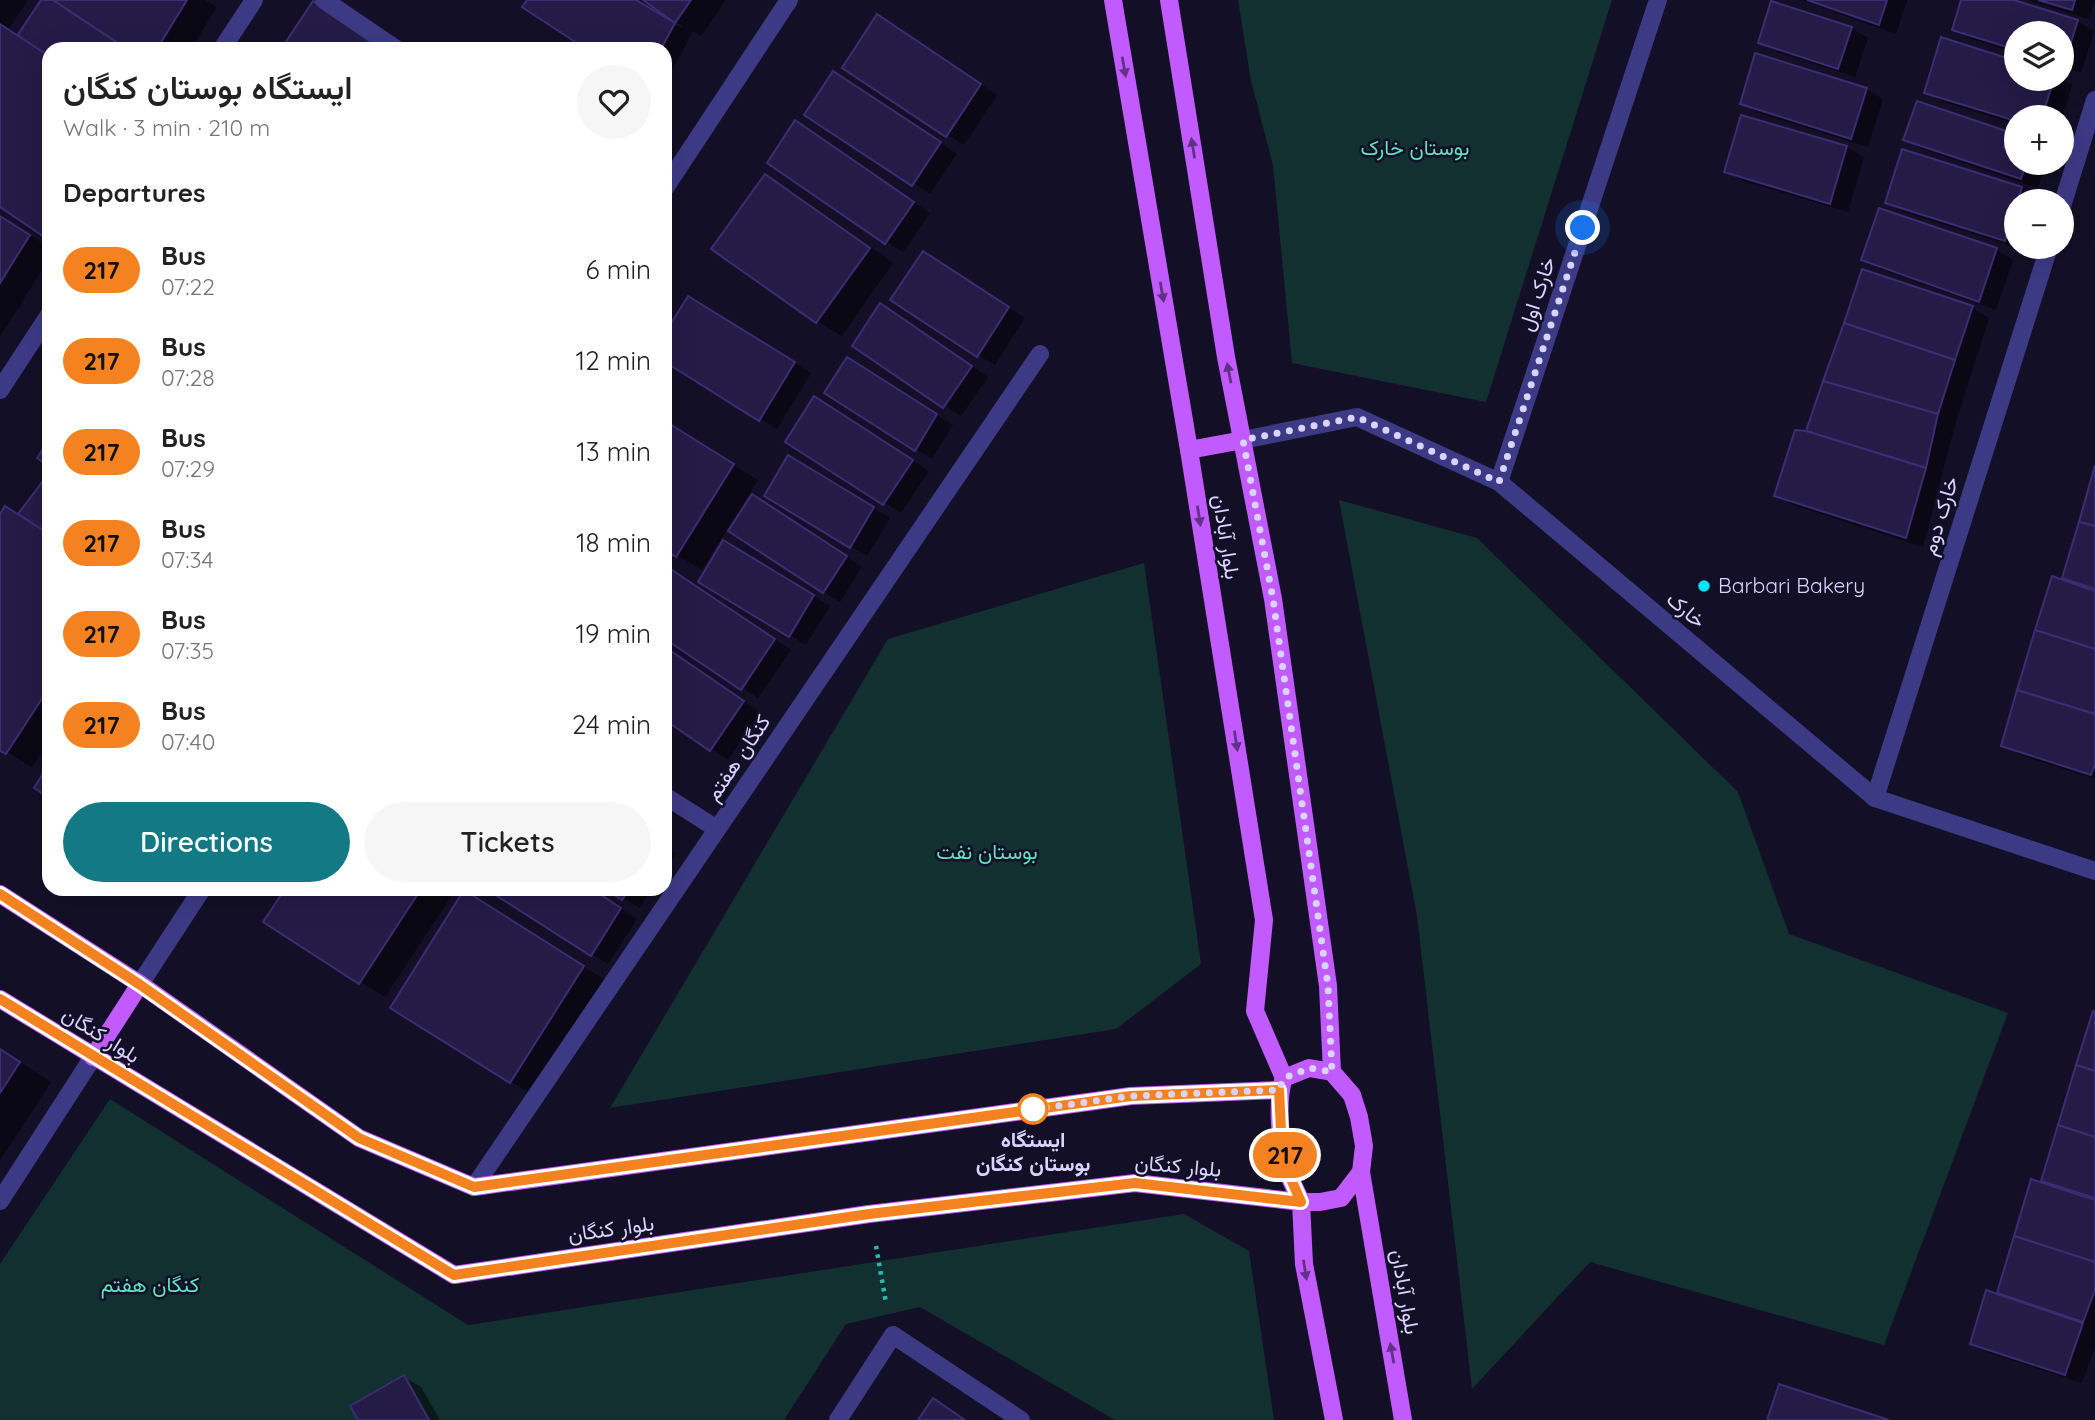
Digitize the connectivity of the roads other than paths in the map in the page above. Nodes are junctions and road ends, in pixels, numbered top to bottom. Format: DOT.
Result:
graph roads {
  1 [pos="254,0"];
  2 [pos="324,0"];
  3 [pos="789,0"];
  4 [pos="1113,0"];
  5 [pos="1169,0"];
  6 [pos="1658,0"];
  7 [pos="227,42"];
  8 [pos="386,42"];
  9 [pos="2095,100"];
  10 [pos="672,177"];
  11 [pos="2067,189"];
  12 [pos="2045,259"];
  13 [pos="42,326"];
  14 [pos="1040,354"];
  15 [pos="0,390"];
  16 [pos="1243,440"];
  17 [pos="1189,450"];
  18 [pos="1499,482"];
  19 [pos="1875,798"];
  20 [pos="672,800"];
  21 [pos="718,829"];
  22 [pos="2095,871"];
  23 [pos="0,894"];
  24 [pos="197,896"];
  25 [pos="139,984"];
  26 [pos="0,999"];
  27 [pos="93,1057"];
  28 [pos="1332,1072"];
  29 [pos="1282,1084"];
  30 [pos="1362,1172"];
  31 [pos="474,1187"];
  32 [pos="0,1201"];
  33 [pos="1301,1202"];
  34 [pos="838,1420"];
  35 [pos="1021,1420"];
  36 [pos="1334,1420"];
  37 [pos="1403,1420"];
  1 -- 7 [label="street"];
  2 -- 8 [label="street"];
  3 -- 10 [label="street"];
  4 -- 17 [label="main road, بلوار آبادان, one-way"];
  16 -- 5 [label="main road, بلوار آبادان, one-way"];
  6 -- 18 [label="street, خارک اول"];
  9 -- 11 [label="street"];
  12 -- 19 [label="street, خارک دوم"];
  13 -- 15 [label="street"];
  14 -- 21 [label="street, کنگان هفتم"];
  16 -- 17 [label="main road"];
  16 -- 18 [label="street, خارک"];
  16 -- 28 [label="main road, بلوار آبادان"];
  17 -- 29 [label="main road, بلوار آبادان, one-way"];
  18 -- 19 [label="street, خارک"];
  19 -- 22 [label="street, خارک"];
  20 -- 21 [label="street"];
  21 -- 31 [label="street, کنگان هفتم"];
  23 -- 25 [label="main road"];
  24 -- 25 [label="street"];
  25 -- 27 [label="main road"];
  25 -- 31 [label="main road"];
  26 -- 27 [label="main road, بلوار کنگان"];
  27 -- 32 [label="street"];
  27 -- 33 [label="main road, بلوار کنگان"];
  28 -- 29 [label="main road"];
  28 -- 30 [label="main road"];
  29 -- 31 [label="main road"];
  29 -- 33 [label="main road"];
  30 -- 33 [label="main road"];
  37 -- 30 [label="main road, بلوار آبادان, one-way"];
  33 -- 36 [label="main road, one-way"];
  34 -- 35 [label="street"];
}
